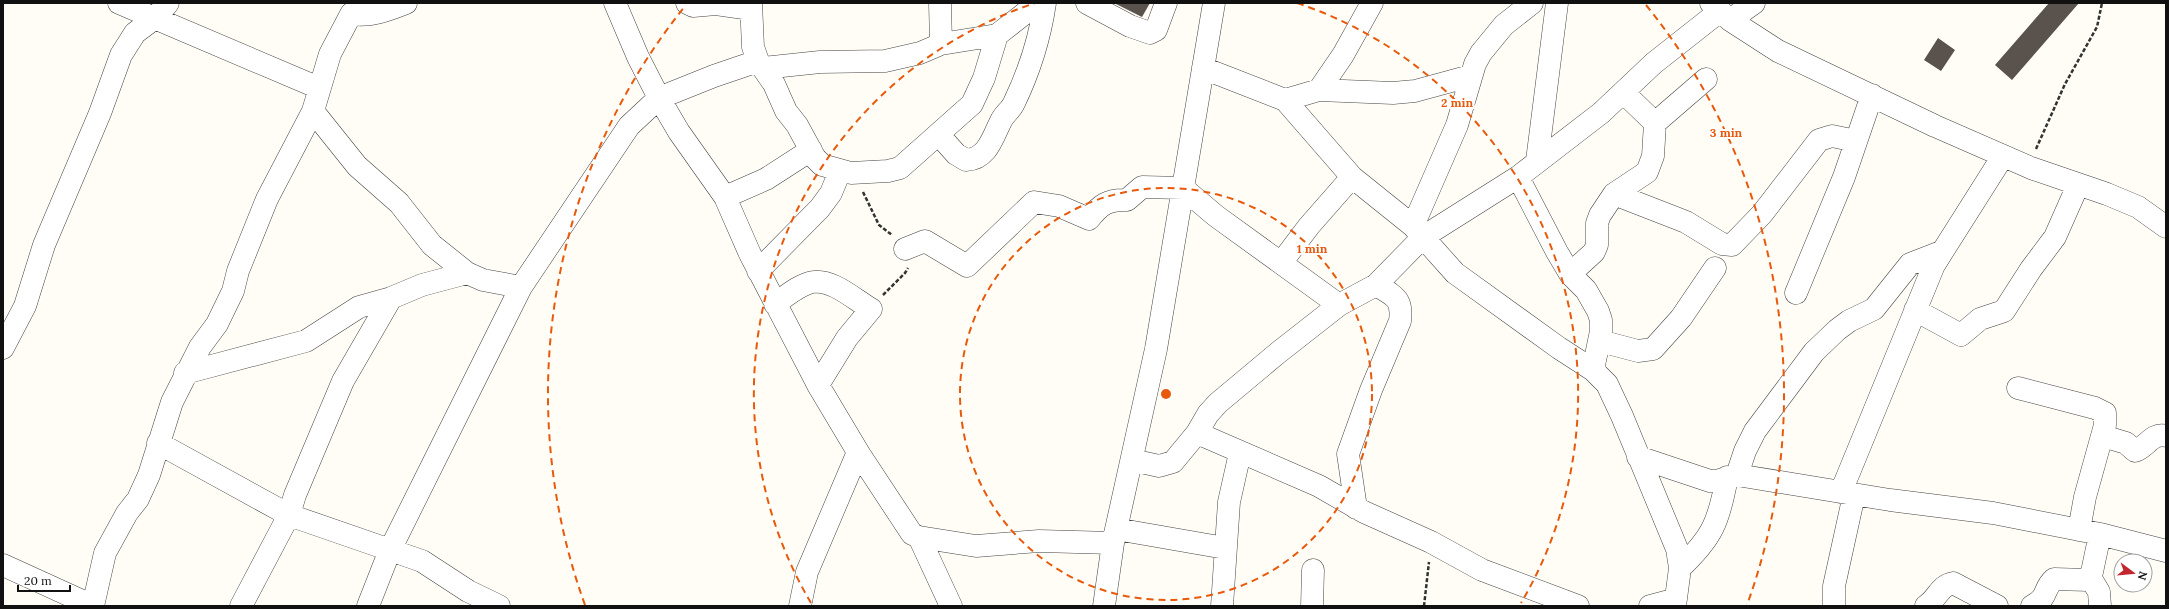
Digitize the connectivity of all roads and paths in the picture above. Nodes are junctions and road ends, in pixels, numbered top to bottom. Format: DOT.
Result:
graph roads {
  1 [pos="119,3"];
  2 [pos="406,3"];
  3 [pos="615,3"];
  4 [pos="687,3"];
  5 [pos="940,3"];
  6 [pos="1038,3"];
  7 [pos="1045,3"];
  8 [pos="1087,3"];
  9 [pos="1166,3"];
  10 [pos="1214,3"];
  11 [pos="1372,3"];
  12 [pos="1532,3"];
  13 [pos="1556,3"];
  14 [pos="1754,3"];
  15 [pos="2102,3"];
  16 [pos="751,6"];
  17 [pos="354,9"];
  18 [pos="162,10"];
  19 [pos="1720,11"];
  20 [pos="997,35"];
  21 [pos="941,44"];
  22 [pos="760,65"];
  23 [pos="1203,68"];
  24 [pos="1470,76"];
  25 [pos="1706,79"];
  26 [pos="318,88"];
  27 [pos="1319,90"];
  28 [pos="1624,93"];
  29 [pos="1872,95"];
  30 [pos="659,98"];
  31 [pos="1285,100"];
  32 [pos="313,111"];
  33 [pos="1655,122"];
  34 [pos="939,135"];
  35 [pos="1856,141"];
  36 [pos="811,150"];
  37 [pos="2003,156"];
  38 [pos="1537,161"];
  39 [pos="2031,168"];
  40 [pos="846,172"];
  41 [pos="1352,177"];
  42 [pos="1518,178"];
  43 [pos="2078,185"];
  44 [pos="1183,188"];
  45 [pos="1614,194"];
  46 [pos="725,197"];
  47 [pos="2166,227"];
  48 [pos="1418,232"];
  49 [pos="905,249"];
  50 [pos="1941,252"];
  51 [pos="1281,263"];
  52 [pos="1715,268"];
  53 [pos="758,271"];
  54 [pos="467,273"];
  55 [pos="1570,274"];
  56 [pos="1376,285"];
  57 [pos="521,287"];
  58 [pos="1796,293"];
  59 [pos="391,298"];
  60 [pos="774,304"];
  61 [pos="1338,305"];
  62 [pos="871,309"];
  63 [pos="1915,310"];
  64 [pos="1600,341"];
  65 [pos="3,348"];
  66 [pos="1593,370"];
  67 [pos="185,373"];
  68 [pos="818,385"];
  69 [pos="2018,388"];
  70 [pos="1197,433"];
  71 [pos="2103,436"];
  72 [pos="2166,436"];
  73 [pos="158,443"];
  74 [pos="858,452"];
  75 [pos="1240,453"];
  76 [pos="1638,457"];
  77 [pos="1132,460"];
  78 [pos="1732,476"];
  79 [pos="1848,493"];
  80 [pos="1356,508"];
  81 [pos="289,515"];
  82 [pos="2078,530"];
  83 [pos="2100,534"];
  84 [pos="1115,536"];
  85 [pos="919,537"];
  86 [pos="1431,542"];
  87 [pos="1225,548"];
  88 [pos="390,550"];
  89 [pos="2166,551"];
  90 [pos="3,565"];
  91 [pos="1680,568"];
  92 [pos="1312,570"];
  93 [pos="2090,577"];
  94 [pos="1675,603"];
  95 [pos="93,606"];
  96 [pos="241,606"];
  97 [pos="368,606"];
  98 [pos="499,606"];
  99 [pos="800,606"];
  100 [pos="951,606"];
  101 [pos="1104,606"];
  102 [pos="1222,606"];
  103 [pos="1312,606"];
  104 [pos="1424,606"];
  105 [pos="1578,606"];
  106 [pos="1650,606"];
  107 [pos="1834,606"];
  108 [pos="1926,606"];
  109 [pos="1997,606"];
  110 [pos="2032,606"];
  111 [pos="2100,606"];
  1 -- 18 [label="street"];
  2 -- 17 [label="street"];
  3 -- 30 [label="street"];
  4 -- 16 [label="street"];
  5 -- 21 [label="street"];
  6 -- 20 [label="street"];
  7 -- 34 [label="street"];
  8 -- 9 [label="street"];
  10 -- 23 [label="street"];
  11 -- 27 [label="street"];
  12 -- 24 [label="street"];
  13 -- 38 [label="street"];
  14 -- 19 [label="street"];
  15 -- 39 [label="path"];
  16 -- 22 [label="street"];
  17 -- 26 [label="street"];
  18 -- 26 [label="street"];
  18 -- 65 [label="street"];
  19 -- 28 [label="street"];
  19 -- 29 [label="street"];
  20 -- 21 [label="street"];
  20 -- 34 [label="street"];
  21 -- 22 [label="street"];
  22 -- 30 [label="street"];
  22 -- 36 [label="street"];
  23 -- 31 [label="street"];
  23 -- 44 [label="street"];
  24 -- 27 [label="street"];
  24 -- 48 [label="street"];
  25 -- 33 [label="street"];
  26 -- 32 [label="street"];
  27 -- 31 [label="street"];
  28 -- 33 [label="street"];
  28 -- 38 [label="street"];
  29 -- 35 [label="street"];
  29 -- 37 [label="street"];
  30 -- 46 [label="street"];
  30 -- 57 [label="street"];
  31 -- 41 [label="street"];
  32 -- 54 [label="street"];
  32 -- 67 [label="street"];
  33 -- 45 [label="street"];
  34 -- 40 [label="street"];
  35 -- 45 [label="street"];
  35 -- 58 [label="street"];
  36 -- 40 [label="street"];
  36 -- 46 [label="street"];
  37 -- 39 [label="street"];
  37 -- 50 [label="street"];
  38 -- 42 [label="street"];
  39 -- 43 [label="street"];
  40 -- 49 [label="path"];
  40 -- 53 [label="street"];
  41 -- 48 [label="street"];
  41 -- 51 [label="street"];
  42 -- 48 [label="street"];
  42 -- 55 [label="street"];
  43 -- 47 [label="street"];
  43 -- 63 [label="street"];
  44 -- 49 [label="street"];
  44 -- 51 [label="street"];
  44 -- 77 [label="street"];
  45 -- 55 [label="street"];
  46 -- 53 [label="street"];
  48 -- 56 [label="street"];
  48 -- 66 [label="street"];
  49 -- 62 [label="path"];
  50 -- 63 [label="street"];
  50 -- 78 [label="street"];
  51 -- 61 [label="street"];
  52 -- 64 [label="street"];
  53 -- 60 [label="street"];
  54 -- 57 [label="street"];
  54 -- 59 [label="street"];
  55 -- 64 [label="street"];
  56 -- 61 [label="street"];
  56 -- 80 [label="street"];
  57 -- 88 [label="street"];
  59 -- 67 [label="street"];
  59 -- 81 [label="street"];
  60 -- 62 [label="street"];
  60 -- 68 [label="street"];
  61 -- 70 [label="street"];
  62 -- 68 [label="street"];
  63 -- 79 [label="street"];
  64 -- 66 [label="street"];
  66 -- 76 [label="street"];
  67 -- 73 [label="street"];
  68 -- 74 [label="street"];
  69 -- 71 [label="street"];
  70 -- 75 [label="street"];
  70 -- 77 [label="street"];
  71 -- 72 [label="street"];
  71 -- 82 [label="street"];
  73 -- 81 [label="street"];
  73 -- 95 [label="street"];
  74 -- 85 [label="street"];
  74 -- 99 [label="street"];
  75 -- 80 [label="street"];
  75 -- 87 [label="street"];
  76 -- 78 [label="street"];
  76 -- 91 [label="street"];
  77 -- 84 [label="street"];
  78 -- 79 [label="street"];
  78 -- 91 [label="street"];
  79 -- 82 [label="street"];
  79 -- 107 [label="street"];
  80 -- 86 [label="street"];
  81 -- 88 [label="street"];
  81 -- 96 [label="street"];
  82 -- 83 [label="street"];
  83 -- 89 [label="street"];
  83 -- 93 [label="street"];
  84 -- 85 [label="street"];
  84 -- 87 [label="street"];
  84 -- 101 [label="street"];
  85 -- 100 [label="street"];
  86 -- 104 [label="path"];
  86 -- 105 [label="street"];
  87 -- 102 [label="street"];
  88 -- 97 [label="street"];
  88 -- 98 [label="street"];
  90 -- 95 [label="street"];
  91 -- 94 [label="street"];
  92 -- 103 [label="street"];
  93 -- 110 [label="street"];
  93 -- 111 [label="street"];
  94 -- 106 [label="street"];
  108 -- 109 [label="street"];
}
